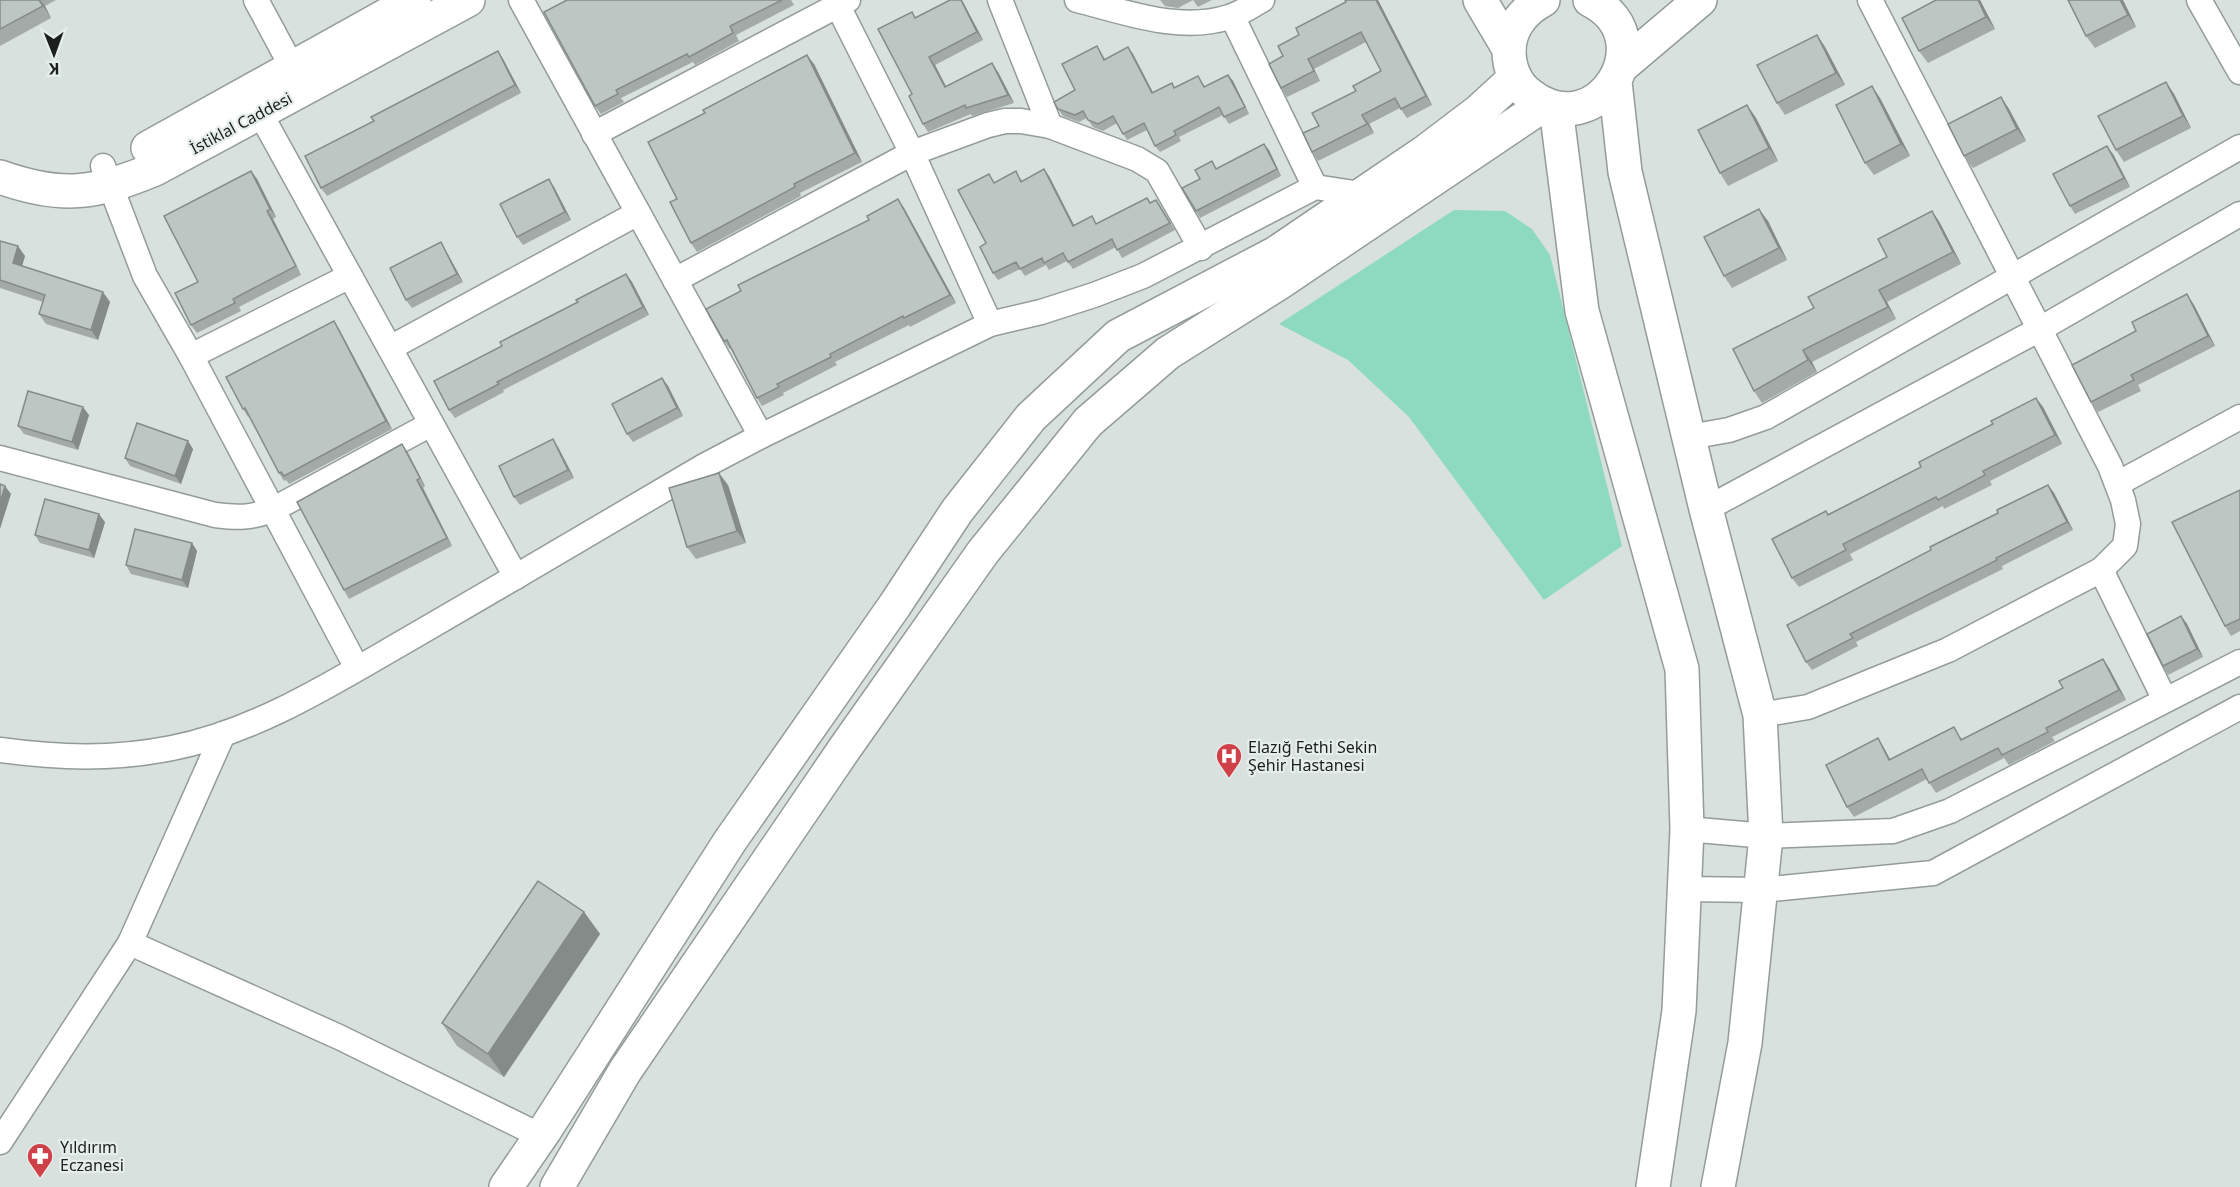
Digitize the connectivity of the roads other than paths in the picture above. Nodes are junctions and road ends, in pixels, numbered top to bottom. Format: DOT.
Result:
graph roads {
  1 [pos="256,0"];
  2 [pos="414,0"];
  3 [pos="468,0"];
  4 [pos="521,0"];
  5 [pos="1000,0"];
  6 [pos="1077,0"];
  7 [pos="1262,0"];
  8 [pos="1480,0"];
  9 [pos="1543,0"];
  10 [pos="1700,0"];
  11 [pos="1870,0"];
  12 [pos="2199,0"];
  13 [pos="840,2"];
  14 [pos="1600,2"];
  15 [pos="1232,16"];
  16 [pos="2237,61"];
  17 [pos="1512,63"];
  18 [pos="292,67"];
  19 [pos="1618,74"];
  20 [pos="1550,106"];
  21 [pos="260,113"];
  22 [pos="1050,126"];
  23 [pos="594,134"];
  24 [pos="2240,147"];
  25 [pos="0,153"];
  26 [pos="912,153"];
  27 [pos="106,176"];
  28 [pos="0,177"];
  29 [pos="1315,187"];
  30 [pos="1361,194"];
  31 [pos="638,213"];
  32 [pos="2240,214"];
  33 [pos="1200,248"];
  34 [pos="350,276"];
  35 [pos="2013,278"];
  36 [pos="675,280"];
  37 [pos="990,324"];
  38 [pos="2040,329"];
  39 [pos="390,348"];
  40 [pos="191,356"];
  41 [pos="2240,417"];
  42 [pos="431,424"];
  43 [pos="761,436"];
  44 [pos="1689,436"];
  45 [pos="0,458"];
  46 [pos="2117,484"];
  47 [pos="1706,509"];
  48 [pos="272,510"];
  49 [pos="2101,570"];
  50 [pos="516,577"];
  51 [pos="2240,662"];
  52 [pos="357,668"];
  53 [pos="2165,700"];
  54 [pos="2240,707"];
  55 [pos="1760,715"];
  56 [pos="223,734"];
  57 [pos="0,750"];
  58 [pos="1687,829"];
  59 [pos="1766,836"];
  60 [pos="1684,889"];
  61 [pos="1761,890"];
  62 [pos="130,942"];
  63 [pos="541,1137"];
  64 [pos="0,1142"];
  65 [pos="506,1187"];
  66 [pos="557,1187"];
  67 [pos="1653,1187"];
  68 [pos="1718,1187"];
  1 -- 18 [label="street"];
  2 -- 18 [label="street, İstiklal Caddesi"];
  3 -- 21 [label="street, İstiklal Caddesi"];
  4 -- 23 [label="street"];
  5 -- 22 [label="street"];
  6 -- 15 [label="street"];
  7 -- 15 [label="street"];
  8 -- 17 [label="street"];
  9 -- 17 [label="street"];
  10 -- 19 [label="street"];
  11 -- 35 [label="street"];
  12 -- 16 [label="street"];
  13 -- 23 [label="street"];
  13 -- 26 [label="street"];
  14 -- 19 [label="street"];
  15 -- 29 [label="street"];
  17 -- 20 [label="street"];
  17 -- 30 [label="street"];
  18 -- 27 [label="street, İstiklal Caddesi"];
  19 -- 20 [label="street"];
  19 -- 44 [label="street"];
  20 -- 58 [label="street"];
  20 -- 66 [label="street"];
  21 -- 27 [label="street, İstiklal Caddesi"];
  21 -- 34 [label="street"];
  22 -- 26 [label="street"];
  22 -- 33 [label="street"];
  23 -- 31 [label="street"];
  24 -- 35 [label="street"];
  25 -- 27 [label="street, İstiklal Caddesi"];
  26 -- 36 [label="street"];
  26 -- 37 [label="street"];
  27 -- 28 [label="street, İstiklal Caddesi"];
  27 -- 40 [label="street"];
  29 -- 30 [label="street"];
  29 -- 33 [label="street"];
  30 -- 63 [label="street"];
  31 -- 36 [label="street"];
  31 -- 39 [label="street"];
  32 -- 38 [label="street"];
  33 -- 37 [label="street"];
  34 -- 39 [label="street"];
  34 -- 40 [label="street"];
  35 -- 38 [label="street"];
  35 -- 44 [label="street"];
  36 -- 43 [label="street"];
  37 -- 43 [label="street"];
  38 -- 46 [label="street"];
  38 -- 47 [label="street"];
  39 -- 42 [label="street"];
  40 -- 48 [label="street"];
  41 -- 46 [label="street"];
  42 -- 48 [label="street"];
  42 -- 50 [label="street"];
  43 -- 50 [label="street"];
  44 -- 47 [label="street"];
  45 -- 48 [label="street"];
  46 -- 49 [label="street"];
  47 -- 55 [label="street"];
  48 -- 52 [label="street"];
  49 -- 53 [label="street"];
  49 -- 55 [label="street"];
  50 -- 52 [label="street"];
  51 -- 53 [label="street"];
  52 -- 56 [label="street"];
  53 -- 59 [label="street"];
  54 -- 61 [label="street"];
  55 -- 59 [label="street"];
  56 -- 57 [label="street"];
  56 -- 62 [label="street"];
  58 -- 59 [label="street"];
  58 -- 60 [label="street"];
  59 -- 61 [label="street"];
  60 -- 61 [label="street"];
  60 -- 67 [label="street"];
  61 -- 68 [label="street"];
  62 -- 63 [label="street"];
  62 -- 64 [label="street"];
  63 -- 65 [label="street"];
}
